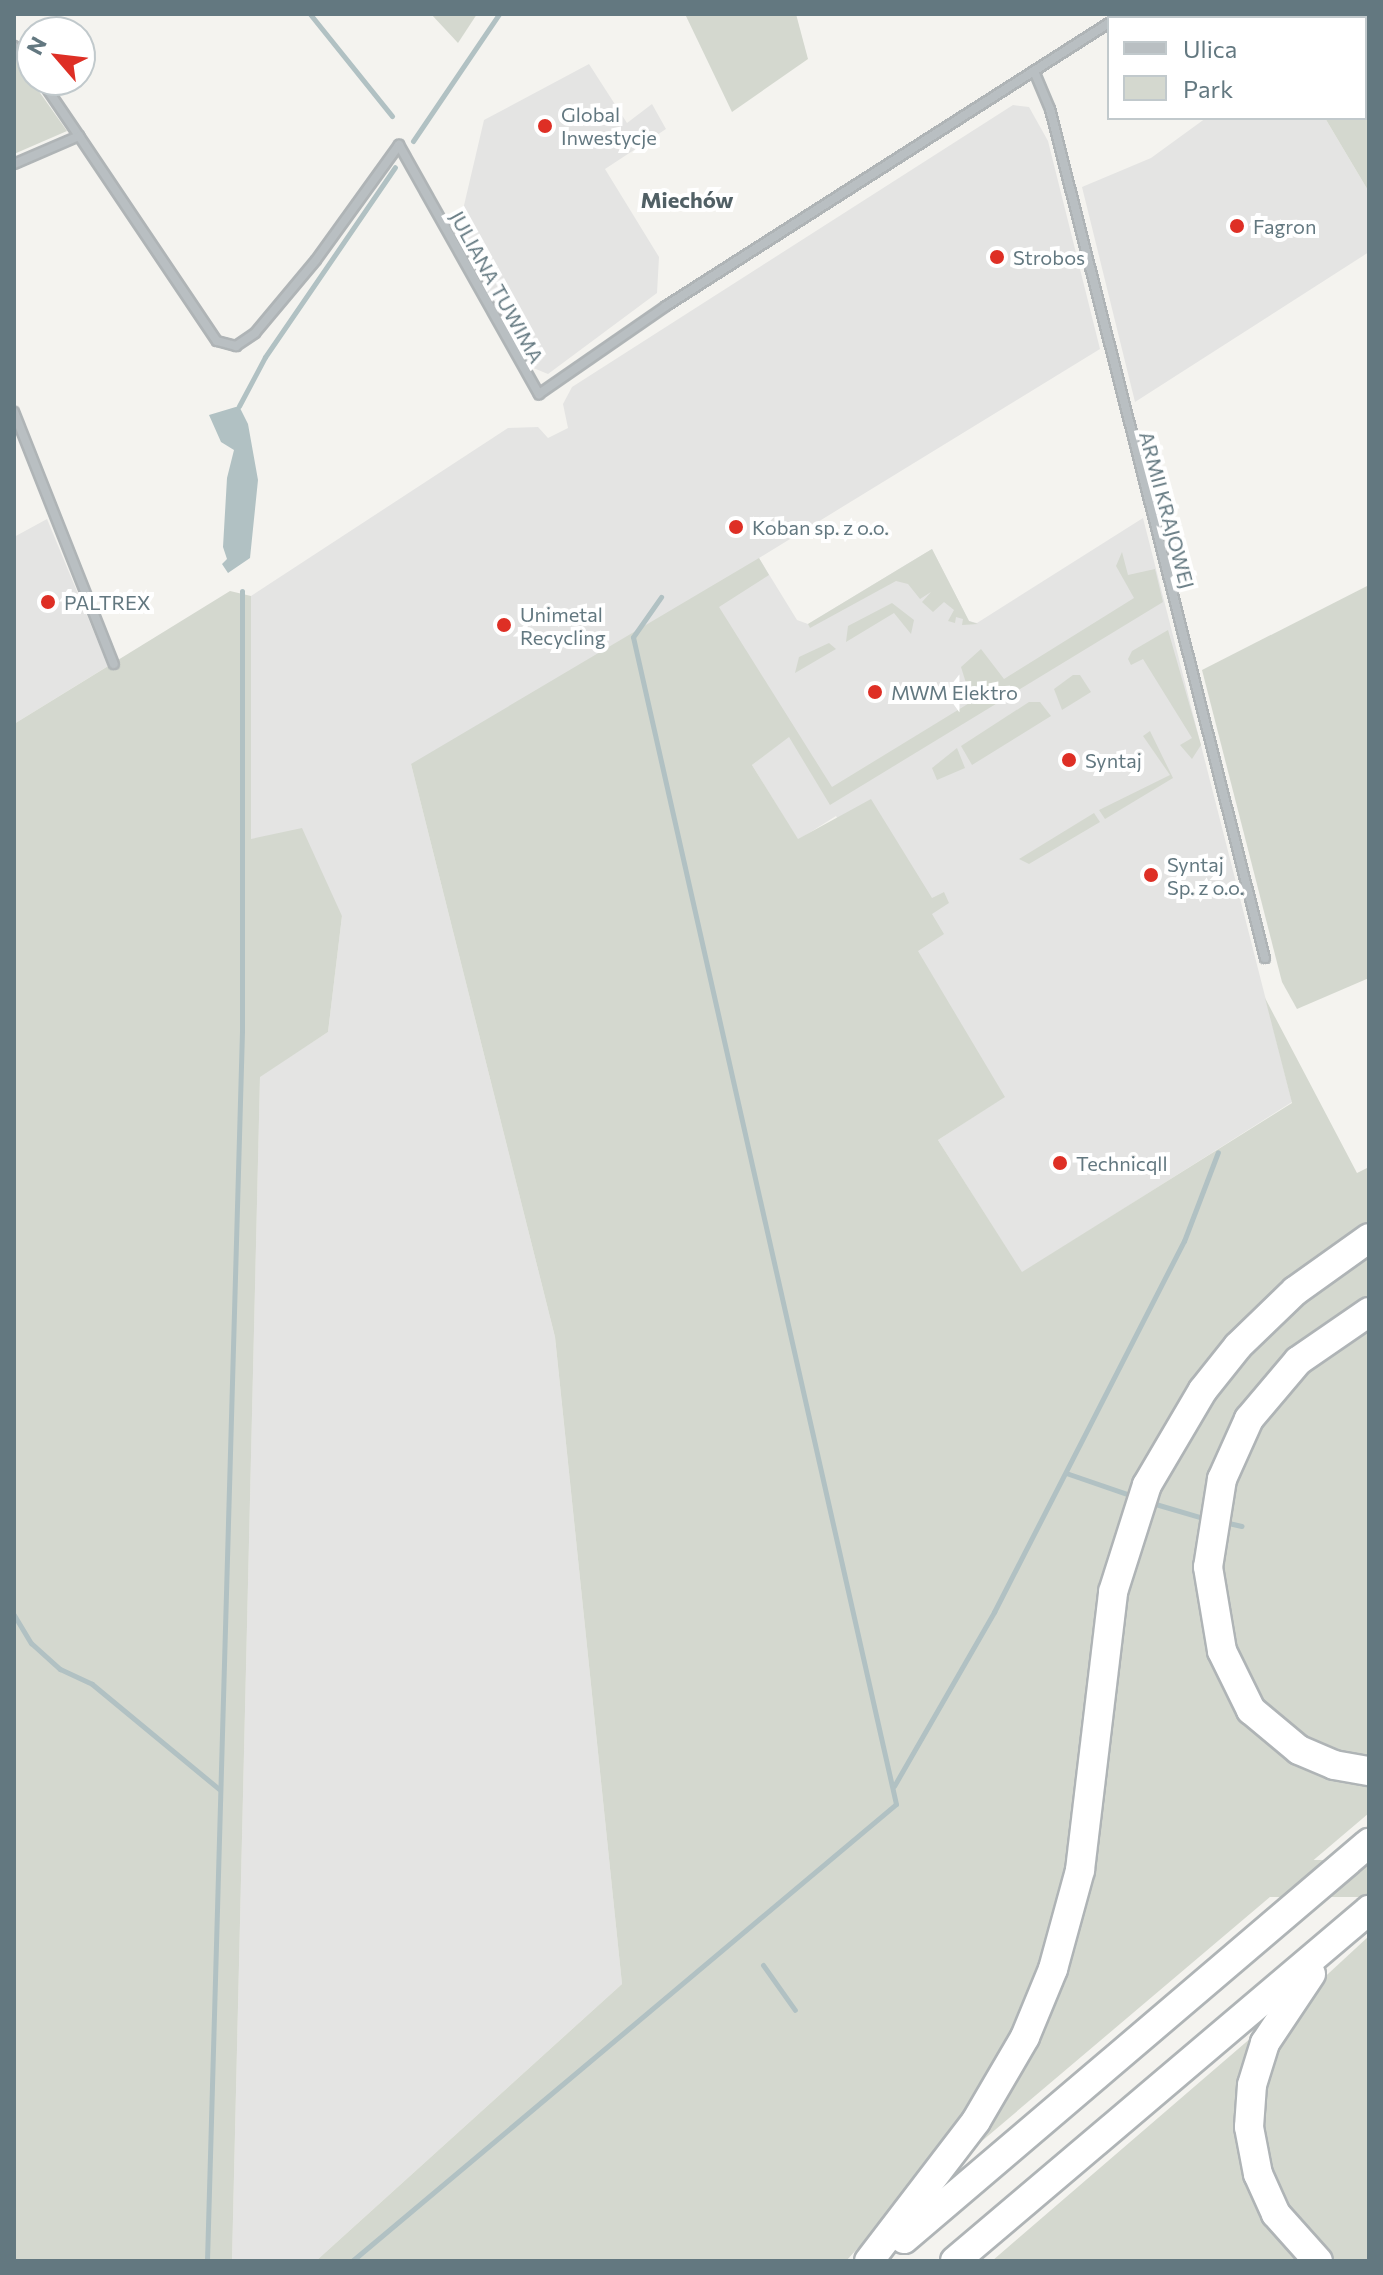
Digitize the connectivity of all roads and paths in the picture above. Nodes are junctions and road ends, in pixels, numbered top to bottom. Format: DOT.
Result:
graph roads {
  1 [pos="1107,24"];
  2 [pos="1034,71"];
  3 [pos="52,96"];
  4 [pos="79,136"];
  5 [pos="14,164"];
  6 [pos="14,412"];
  7 [pos="114,664"];
  8 [pos="1265,958"];
  9 [pos="1369,1238"];
  10 [pos="1369,1312"];
  11 [pos="1369,1771"];
  12 [pos="1369,1843"];
  13 [pos="1369,1910"];
  14 [pos="1343,1932"];
  15 [pos="869,2261"];
  16 [pos="879,2261"];
  17 [pos="955,2261"];
  18 [pos="1318,2261"];
  1 -- 2 [label="street, JULIANA TUWIMA"];
  2 -- 4 [label="street, JULIANA TUWIMA"];
  2 -- 8 [label="street, ARMII KRAJOWEJ"];
  3 -- 4 [label="street, JULIANA TUWIMA"];
  4 -- 5 [label="street"];
  6 -- 7 [label="street"];
  9 -- 15 [label="highway"];
  10 -- 11 [label="highway"];
  12 -- 16 [label="highway"];
  13 -- 14 [label="highway"];
  14 -- 17 [label="highway"];
  14 -- 18 [label="highway"];
}
